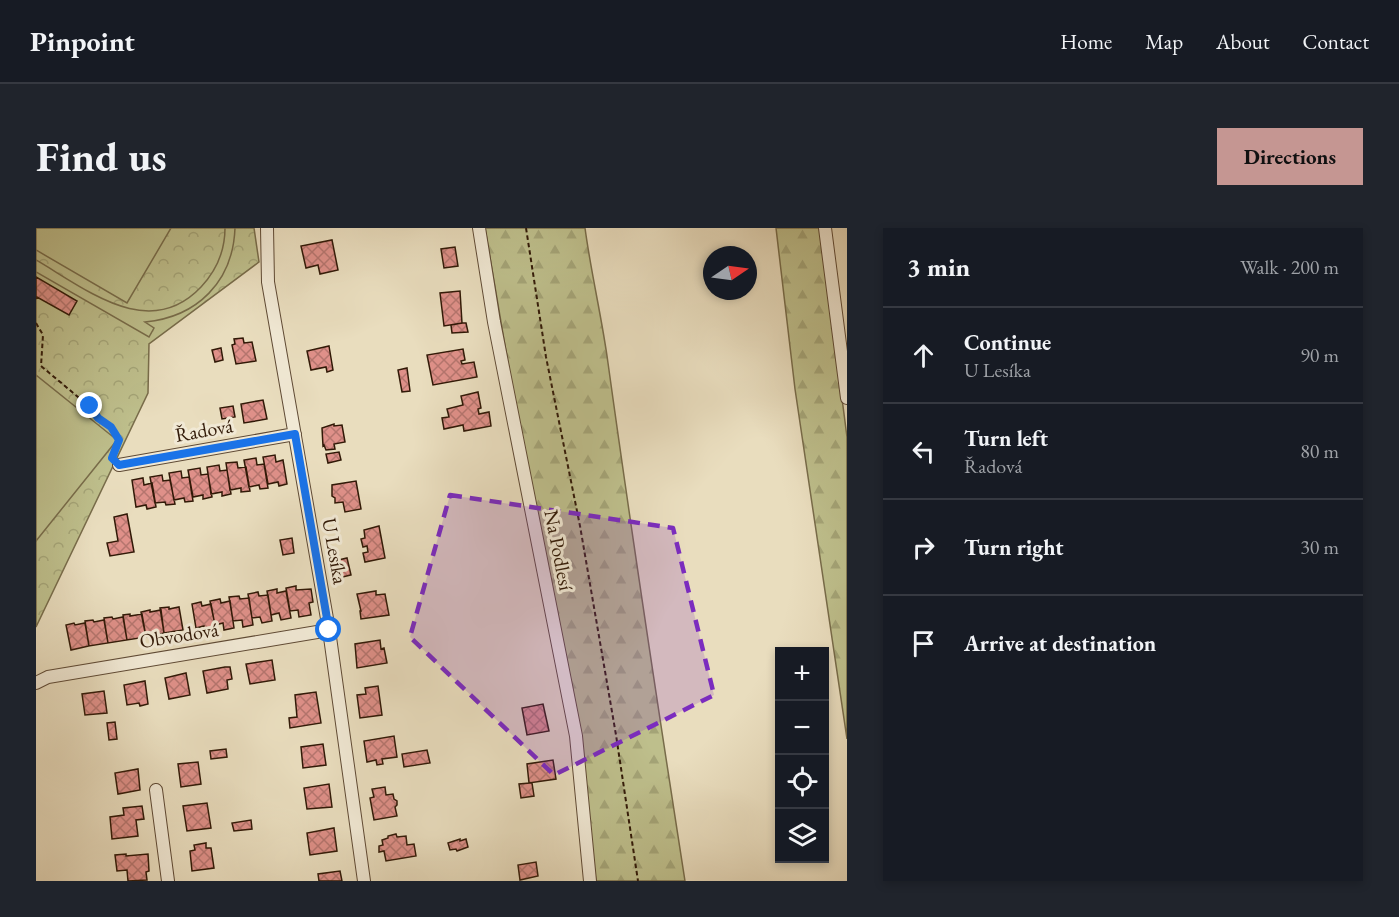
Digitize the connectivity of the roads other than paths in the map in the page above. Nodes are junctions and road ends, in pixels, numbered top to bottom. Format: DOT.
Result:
graph roads {
  1 [pos="267,228"];
  2 [pos="479,228"];
  3 [pos="825,228"];
  4 [pos="847,398"];
  5 [pos="295,434"];
  6 [pos="119,465"];
  7 [pos="329,630"];
  8 [pos="36,683"];
  9 [pos="156,790"];
  10 [pos="168,881"];
  11 [pos="364,881"];
  12 [pos="590,881"];
  1 -- 5 [label="street, U Lesíka"];
  2 -- 12 [label="street, Na Podlesí"];
  3 -- 4 [label="street"];
  5 -- 6 [label="street, Řadová"];
  5 -- 7 [label="street, U Lesíka"];
  7 -- 8 [label="street, Obvodová"];
  7 -- 11 [label="street, U Lesíka"];
  9 -- 10 [label="street"];
}
